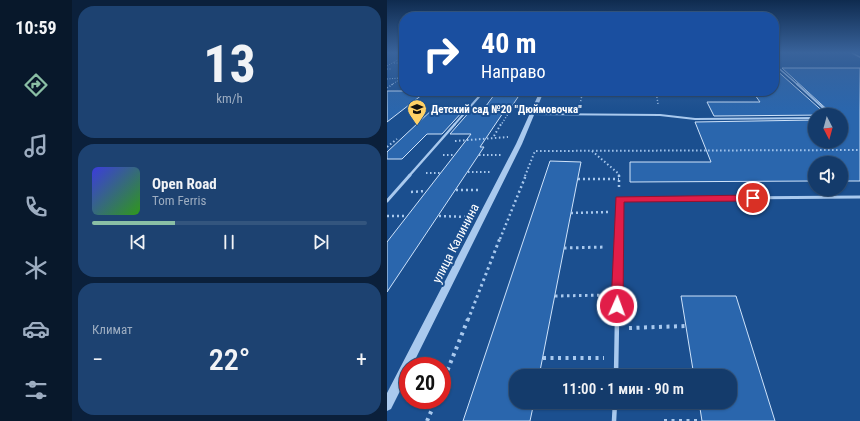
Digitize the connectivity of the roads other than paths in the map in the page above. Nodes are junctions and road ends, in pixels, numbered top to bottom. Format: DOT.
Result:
graph roads {
  1 [pos="784,73"];
  2 [pos="479,96"];
  3 [pos="540,96"];
  4 [pos="823,108"];
  5 [pos="531,114"];
  6 [pos="808,118"];
  7 [pos="860,197"];
  8 [pos="387,201"];
  9 [pos="616,369"];
  10 [pos="387,405"];
  11 [pos="615,409"];
  12 [pos="615,421"];
  1 -- 4 [label="lane"];
  2 -- 8 [label="lane"];
  3 -- 5 [label="street, улица Калинина"];
  5 -- 6 [label="lane"];
  5 -- 10 [label="street, улица Калинина"];
  7 -- 9 [label="lane"];
  11 -- 12 [label="lane"];
}
